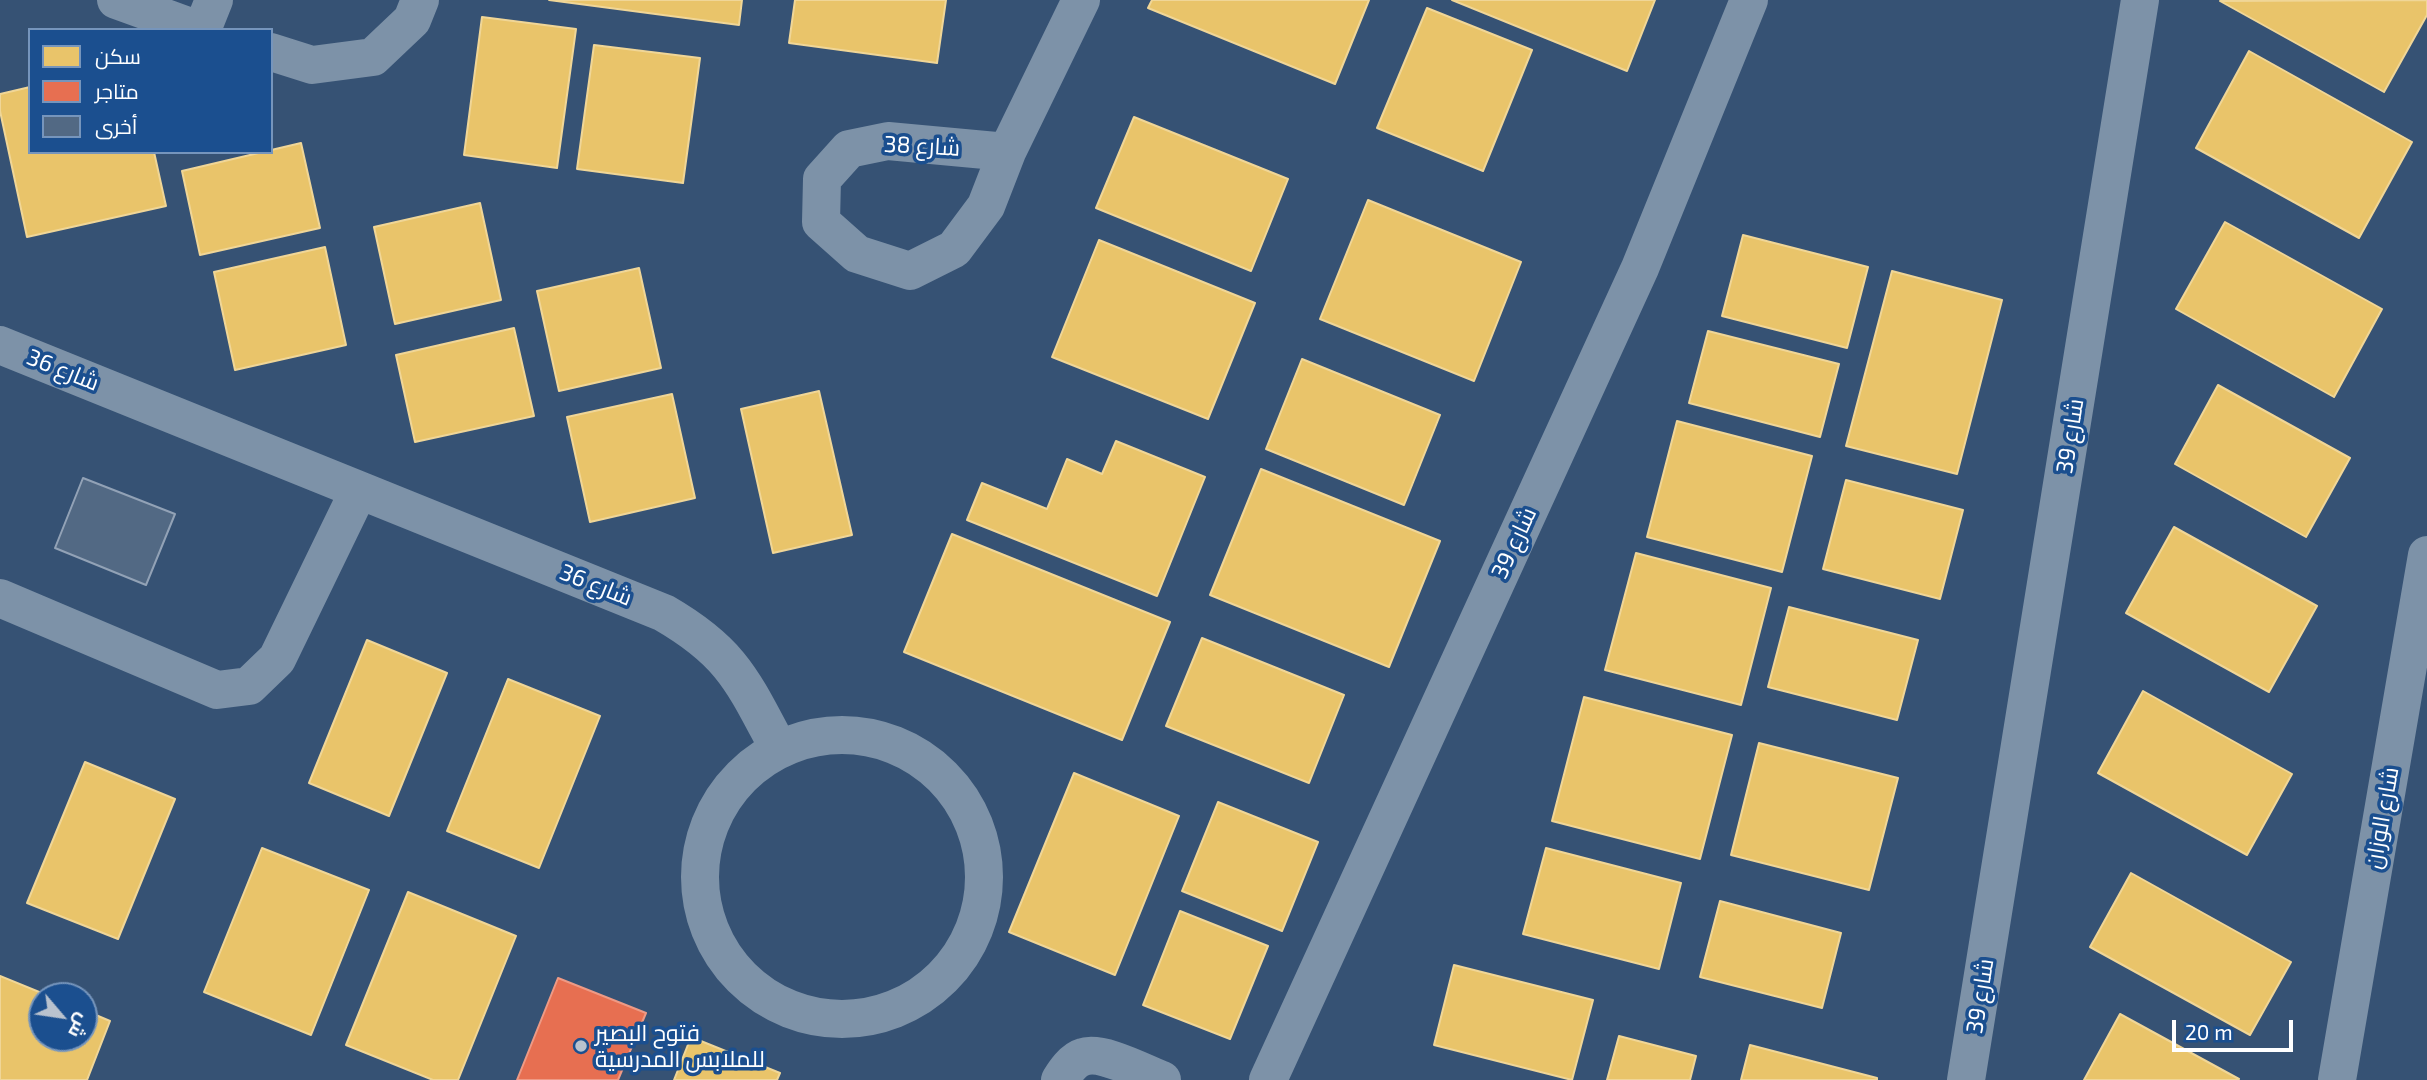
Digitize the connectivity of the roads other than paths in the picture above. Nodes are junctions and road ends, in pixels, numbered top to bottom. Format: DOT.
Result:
graph roads {
  1 [pos="116,0"];
  2 [pos="214,0"];
  3 [pos="420,0"];
  4 [pos="1081,0"];
  5 [pos="1749,0"];
  6 [pos="2140,0"];
  7 [pos="195,28"];
  8 [pos="202,28"];
  9 [pos="273,53"];
  10 [pos="1006,152"];
  11 [pos="0,345"];
  12 [pos="359,490"];
  13 [pos="2427,555"];
  14 [pos="0,598"];
  15 [pos="779,749"];
  16 [pos="1060,1080"];
  17 [pos="1162,1080"];
  18 [pos="1268,1080"];
  19 [pos="1966,1080"];
  20 [pos="2337,1080"];
  1 -- 7 [label="street"];
  2 -- 8 [label="street"];
  3 -- 9 [label="street"];
  4 -- 10 [label="street, شارع 38"];
  5 -- 18 [label="street, شارع 39"];
  6 -- 19 [label="street, شارع 39"];
  10 -- 10 [label="street, شارع 38"];
  11 -- 12 [label="street, شارع 36"];
  12 -- 14 [label="street"];
  12 -- 15 [label="street, شارع 36"];
  13 -- 20 [label="street, شارع الوزان"];
  15 -- 15 [label="street"];
  16 -- 17 [label="street"];
}
